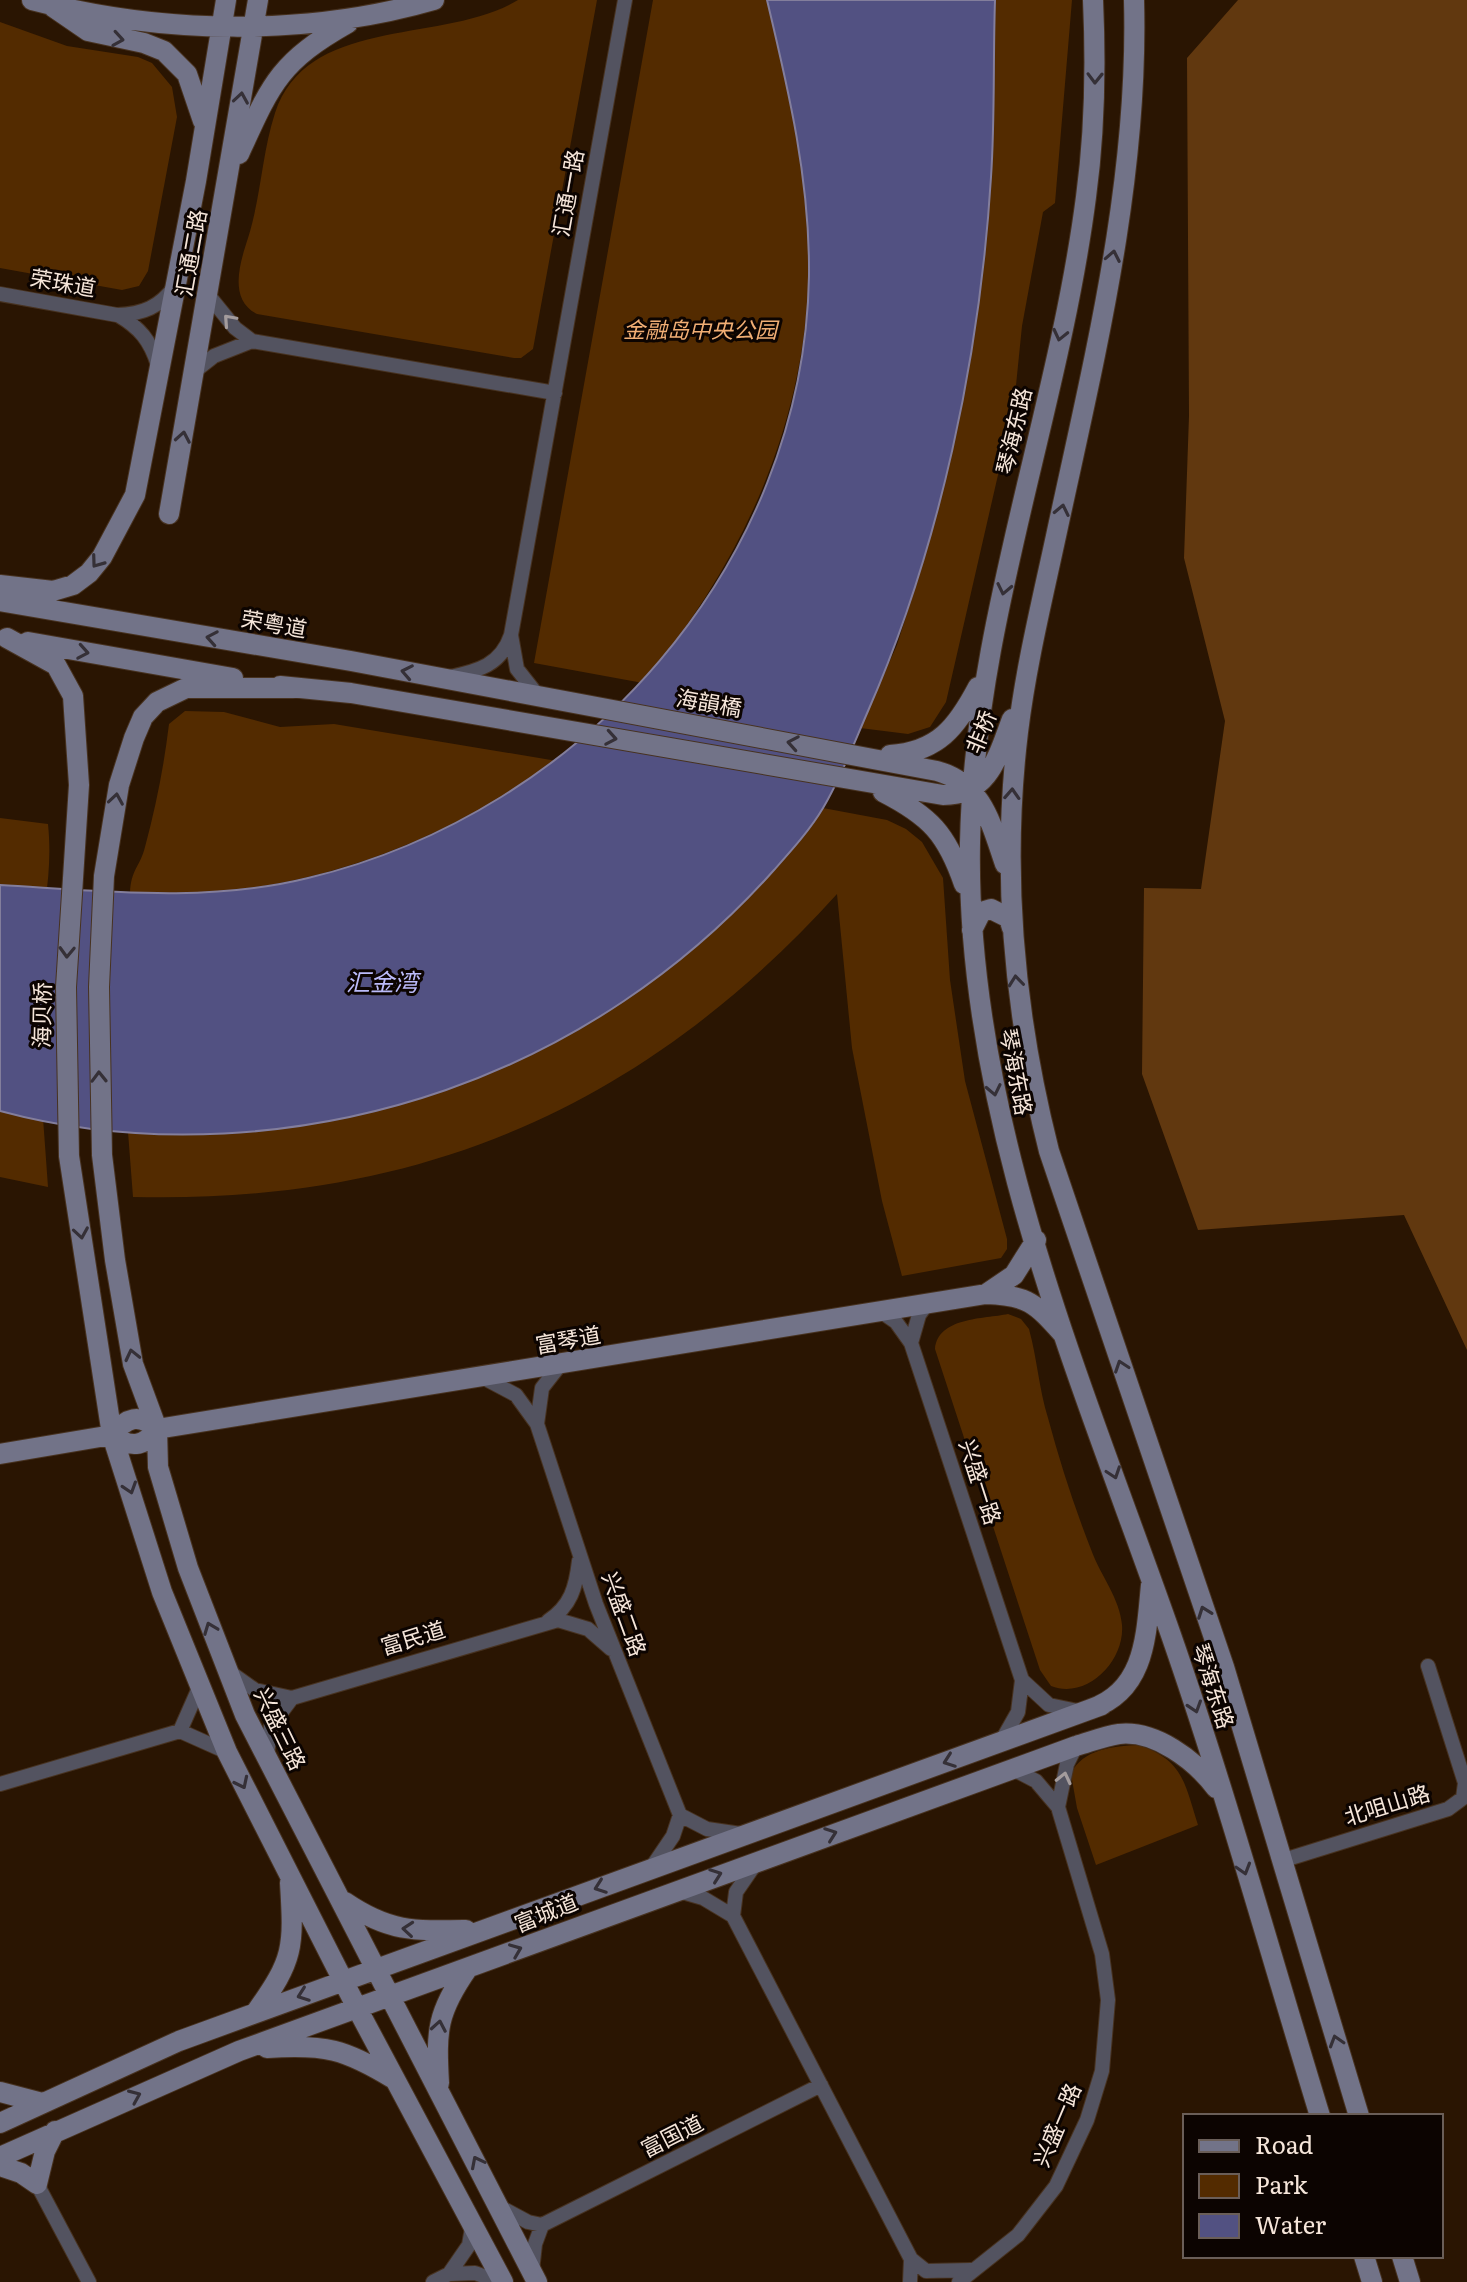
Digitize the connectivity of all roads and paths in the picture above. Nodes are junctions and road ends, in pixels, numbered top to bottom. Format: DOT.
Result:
graph roads {
  1 [pos="226,0"];
  2 [pos="258,0"];
  3 [pos="434,0"];
  4 [pos="625,0"];
  5 [pos="1093,0"];
  6 [pos="1134,0"];
  7 [pos="41,2"];
  8 [pos="356,18"];
  9 [pos="221,24"];
  10 [pos="253,26"];
  11 [pos="204,127"];
  12 [pos="228,175"];
  13 [pos="176,284"];
  14 [pos="0,294"];
  15 [pos="209,296"];
  16 [pos="117,315"];
  17 [pos="252,341"];
  18 [pos="195,371"];
  19 [pos="157,389"];
  20 [pos="555,393"];
  21 [pos="169,514"];
  22 [pos="0,585"];
  23 [pos="0,601"];
  24 [pos="511,635"];
  25 [pos="3,637"];
  26 [pos="987,668"];
  27 [pos="441,679"];
  28 [pos="1024,686"];
  29 [pos="293,688"];
  30 [pos="539,697"];
  31 [pos="870,756"];
  32 [pos="865,783"];
  33 [pos="972,789"];
  34 [pos="1010,879"];
  35 [pos="971,903"];
  36 [pos="1012,928"];
  37 [pos="972,930"];
  38 [pos="1036,1240"];
  39 [pos="986,1294"];
  40 [pos="927,1304"];
  41 [pos="880,1311"];
  42 [pos="1068,1340"];
  43 [pos="911,1343"];
  44 [pos="560,1365"];
  45 [pos="484,1378"];
  46 [pos="537,1424"];
  47 [pos="157,1429"];
  48 [pos="112,1435"];
  49 [pos="0,1454"];
  50 [pos="579,1557"];
  51 [pos="1151,1580"];
  52 [pos="548,1621"];
  53 [pos="613,1651"];
  54 [pos="1428,1666"];
  55 [pos="225,1667"];
  56 [pos="1022,1680"];
  57 [pos="199,1688"];
  58 [pos="292,1698"];
  59 [pos="1093,1708"];
  60 [pos="180,1731"];
  61 [pos="1001,1742"];
  62 [pos="1076,1746"];
  63 [pos="227,1752"];
  64 [pos="267,1761"];
  65 [pos="1013,1769"];
  66 [pos="0,1784"];
  67 [pos="1221,1795"];
  68 [pos="1058,1807"];
  69 [pos="680,1815"];
  70 [pos="746,1834"];
  71 [pos="757,1860"];
  72 [pos="1281,1861"];
  73 [pos="652,1868"];
  74 [pos="290,1875"];
  75 [pos="675,1890"];
  76 [pos="341,1899"];
  77 [pos="733,1916"];
  78 [pos="483,1929"];
  79 [pos="376,1968"];
  80 [pos="468,1968"];
  81 [pos="343,1980"];
  82 [pos="390,1996"];
  83 [pos="357,2008"];
  84 [pos="256,2013"];
  85 [pos="239,2051"];
  86 [pos="397,2081"];
  87 [pos="821,2085"];
  88 [pos="440,2091"];
  89 [pos="0,2092"];
  90 [pos="42,2103"];
  91 [pos="1319,2114"];
  92 [pos="1358,2114"];
  93 [pos="0,2123"];
  94 [pos="55,2131"];
  95 [pos="0,2157"];
  96 [pos="0,2166"];
  97 [pos="37,2184"];
  98 [pos="500,2207"];
  99 [pos="473,2222"];
  100 [pos="542,2225"];
  101 [pos="1365,2258"];
  102 [pos="1403,2258"];
  103 [pos="911,2259"];
  104 [pos="975,2269"];
  105 [pos="449,2274"];
  106 [pos="534,2277"];
  107 [pos="89,2282"];
  108 [pos="433,2282"];
  109 [pos="502,2282"];
  110 [pos="910,2282"];
  111 [pos="959,2282"];
  112 [pos="1372,2282"];
  113 [pos="1410,2282"];
  1 -- 9 [label="street, 汇通二路"];
  2 -- 10 [label="street, 汇通二路"];
  3 -- 8 [label="street"];
  4 -- 20 [label="street, 汇通一路"];
  5 -- 26 [label="street, 琴海东路, one-way"];
  28 -- 6 [label="street, 琴海东路, one-way"];
  7 -- 9 [label="street"];
  7 -- 11 [label="street, one-way"];
  8 -- 10 [label="street"];
  8 -- 12 [label="street"];
  9 -- 10 [label="street"];
  9 -- 11 [label="street, 汇通二路"];
  12 -- 10 [label="street, 汇通二路, one-way"];
  11 -- 13 [label="street, 汇通二路"];
  12 -- 15 [label="street, 汇通二路"];
  13 -- 16 [label="street"];
  13 -- 19 [label="street, 汇通二路"];
  14 -- 16 [label="street, 荣珠道"];
  17 -- 15 [label="street, one-way"];
  15 -- 18 [label="street, 汇通二路"];
  16 -- 19 [label="street"];
  17 -- 18 [label="street"];
  17 -- 20 [label="street"];
  21 -- 18 [label="street, 汇通二路, one-way"];
  19 -- 22 [label="street, 汇通二路, one-way"];
  20 -- 24 [label="street, 汇通一路"];
  27 -- 23 [label="street, 荣粤道, one-way"];
  24 -- 27 [label="street"];
  24 -- 30 [label="street"];
  25 -- 29 [label="street, one-way"];
  25 -- 48 [label="street, 海贝桥, one-way"];
  26 -- 31 [label="street"];
  26 -- 33 [label="street, 琴海东路"];
  27 -- 30 [label="street, 荣粤道"];
  28 -- 33 [label="street, 非桥"];
  34 -- 28 [label="street, 琴海东路, one-way"];
  29 -- 32 [label="street, one-way"];
  47 -- 29 [label="street, 兴盛三路, one-way"];
  31 -- 30 [label="street, 海韻橋, one-way"];
  31 -- 33 [label="street, 非桥"];
  32 -- 33 [label="street"];
  32 -- 35 [label="street"];
  33 -- 34 [label="street"];
  33 -- 35 [label="street, 琴海东路"];
  34 -- 36 [label="street, 琴海东路"];
  35 -- 37 [label="street, 琴海东路"];
  36 -- 37 [label="street"];
  72 -- 36 [label="street, 琴海东路, one-way"];
  37 -- 38 [label="street, 琴海东路, one-way"];
  38 -- 39 [label="street"];
  38 -- 42 [label="street, 琴海东路"];
  39 -- 40 [label="street, 富琴道"];
  39 -- 42 [label="street"];
  40 -- 41 [label="street, 富琴道"];
  40 -- 43 [label="street"];
  41 -- 43 [label="street, 兴盛一路"];
  41 -- 44 [label="street, 富琴道"];
  42 -- 51 [label="street, 琴海东路, one-way"];
  43 -- 56 [label="street, 兴盛一路"];
  44 -- 45 [label="street, 富琴道"];
  44 -- 46 [label="street, 兴盛二路"];
  45 -- 46 [label="street, 兴盛二路"];
  45 -- 47 [label="street, 富琴道"];
  46 -- 50 [label="street, 兴盛二路"];
  47 -- 48 [label="street, 富琴道"];
  55 -- 47 [label="street, 兴盛三路, one-way"];
  48 -- 49 [label="street"];
  48 -- 57 [label="street, one-way"];
  50 -- 52 [label="street"];
  50 -- 53 [label="street, 兴盛二路"];
  51 -- 59 [label="street"];
  51 -- 67 [label="street, 琴海东路, one-way"];
  52 -- 53 [label="street"];
  52 -- 58 [label="street, 富民道"];
  53 -- 69 [label="street, 兴盛二路"];
  54 -- 72 [label="street, 北咀山路"];
  55 -- 58 [label="street"];
  55 -- 64 [label="street, 兴盛三路"];
  56 -- 59 [label="street"];
  56 -- 61 [label="street, 兴盛一路"];
  57 -- 60 [label="street"];
  57 -- 63 [label="street"];
  58 -- 64 [label="street"];
  59 -- 61 [label="street, 富城道"];
  60 -- 63 [label="street"];
  60 -- 66 [label="street"];
  61 -- 70 [label="street, 富城道, one-way"];
  62 -- 65 [label="street, 富城道"];
  62 -- 67 [label="street, 富城道"];
  68 -- 62 [label="street, one-way"];
  63 -- 74 [label="street, one-way"];
  64 -- 76 [label="street, 兴盛三路"];
  65 -- 68 [label="street"];
  71 -- 65 [label="street, 富城道, one-way"];
  67 -- 91 [label="street, 琴海东路, one-way"];
  68 -- 104 [label="street, 兴盛一路"];
  69 -- 70 [label="street"];
  69 -- 73 [label="street"];
  70 -- 73 [label="street, 富城道"];
  75 -- 71 [label="street, 富城道, one-way"];
  71 -- 77 [label="street"];
  92 -- 72 [label="street, 琴海东路, one-way"];
  73 -- 78 [label="street, 富城道, one-way"];
  74 -- 81 [label="street"];
  74 -- 84 [label="street"];
  75 -- 77 [label="street"];
  80 -- 75 [label="street, 富城道, one-way"];
  78 -- 76 [label="street, one-way"];
  76 -- 79 [label="street, 兴盛三路"];
  77 -- 87 [label="street"];
  78 -- 79 [label="street, 富城道"];
  79 -- 81 [label="street, 富城道"];
  79 -- 82 [label="street, 兴盛三路"];
  80 -- 82 [label="street, 富城道"];
  88 -- 80 [label="street, one-way"];
  81 -- 83 [label="street"];
  81 -- 84 [label="street, 富城道, one-way"];
  82 -- 83 [label="street, 富城道"];
  82 -- 88 [label="street, 兴盛三路"];
  83 -- 85 [label="street, 富城道"];
  83 -- 86 [label="street"];
  84 -- 90 [label="street, 富城道"];
  85 -- 86 [label="street"];
  94 -- 85 [label="street, 富城道, one-way"];
  86 -- 99 [label="street"];
  87 -- 100 [label="street, 富国道"];
  87 -- 103 [label="street"];
  98 -- 88 [label="street, 兴盛三路, one-way"];
  89 -- 90 [label="street"];
  90 -- 93 [label="street, 富城道"];
  94 -- 95 [label="street, 富城道"];
  94 -- 97 [label="street"];
  96 -- 97 [label="street"];
  97 -- 107 [label="street"];
  98 -- 100 [label="street"];
  98 -- 106 [label="street, 兴盛三路"];
  99 -- 105 [label="street"];
  99 -- 109 [label="street"];
  100 -- 106 [label="street"];
  101 -- 112 [label="street"];
  102 -- 113 [label="street"];
  103 -- 104 [label="street"];
  103 -- 110 [label="street"];
  104 -- 111 [label="street, 兴盛一路"];
  105 -- 108 [label="street"];
  105 -- 109 [label="street"];
}
